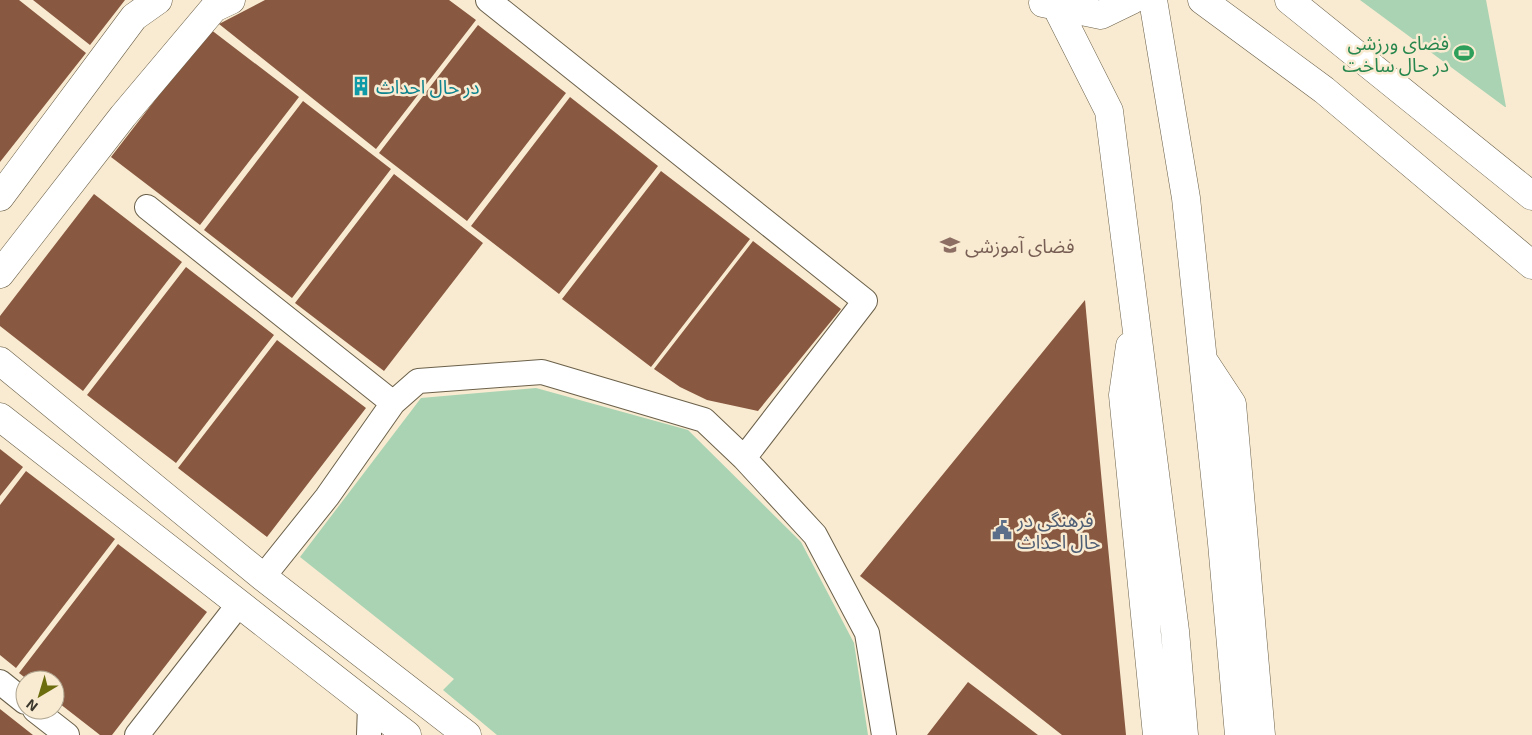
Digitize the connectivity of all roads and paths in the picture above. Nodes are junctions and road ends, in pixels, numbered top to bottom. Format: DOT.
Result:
graph roads {
  1 [pos="158,0"];
  2 [pos="231,0"];
  3 [pos="488,0"];
  4 [pos="1132,0"];
  5 [pos="1153,0"];
  6 [pos="1202,0"];
  7 [pos="1289,0"];
  8 [pos="1047,3"];
  9 [pos="1532,196"];
  10 [pos="0,197"];
  11 [pos="147,207"];
  12 [pos="1532,265"];
  13 [pos="0,274"];
  14 [pos="1135,310"];
  15 [pos="0,361"];
  16 [pos="1203,361"];
  17 [pos="393,404"];
  18 [pos="0,417"];
  19 [pos="109,450"];
  20 [pos="744,458"];
  21 [pos="80,480"];
  22 [pos="263,577"];
  23 [pos="239,604"];
  24 [pos="0,682"];
  25 [pos="15,694"];
  26 [pos="370,706"];
  27 [pos="47,720"];
  28 [pos="66,735"];
  29 [pos="137,735"];
  30 [pos="370,735"];
  31 [pos="407,735"];
  32 [pos="468,735"];
  33 [pos="884,735"];
  34 [pos="1157,735"];
  35 [pos="1184,735"];
  36 [pos="1239,735"];
  37 [pos="1261,735"];
  1 -- 10 [label="street"];
  2 -- 13 [label="street"];
  3 -- 20 [label="street"];
  4 -- 8 [label="street"];
  5 -- 16 [label="street"];
  6 -- 12 [label="street"];
  7 -- 9 [label="street"];
  8 -- 14 [label="street"];
  11 -- 17 [label="street"];
  14 -- 34 [label="street"];
  14 -- 35 [label="street"];
  15 -- 19 [label="street"];
  16 -- 36 [label="street"];
  16 -- 37 [label="street"];
  17 -- 20 [label="street"];
  17 -- 22 [label="street"];
  18 -- 21 [label="street"];
  19 -- 21 [label="street"];
  19 -- 22 [label="street"];
  20 -- 33 [label="street"];
  21 -- 23 [label="street"];
  22 -- 32 [label="street"];
  23 -- 26 [label="street"];
  23 -- 29 [label="street"];
  24 -- 25 [label="street"];
  26 -- 30 [label="street"];
  26 -- 31 [label="street"];
  27 -- 28 [label="street"];
}
